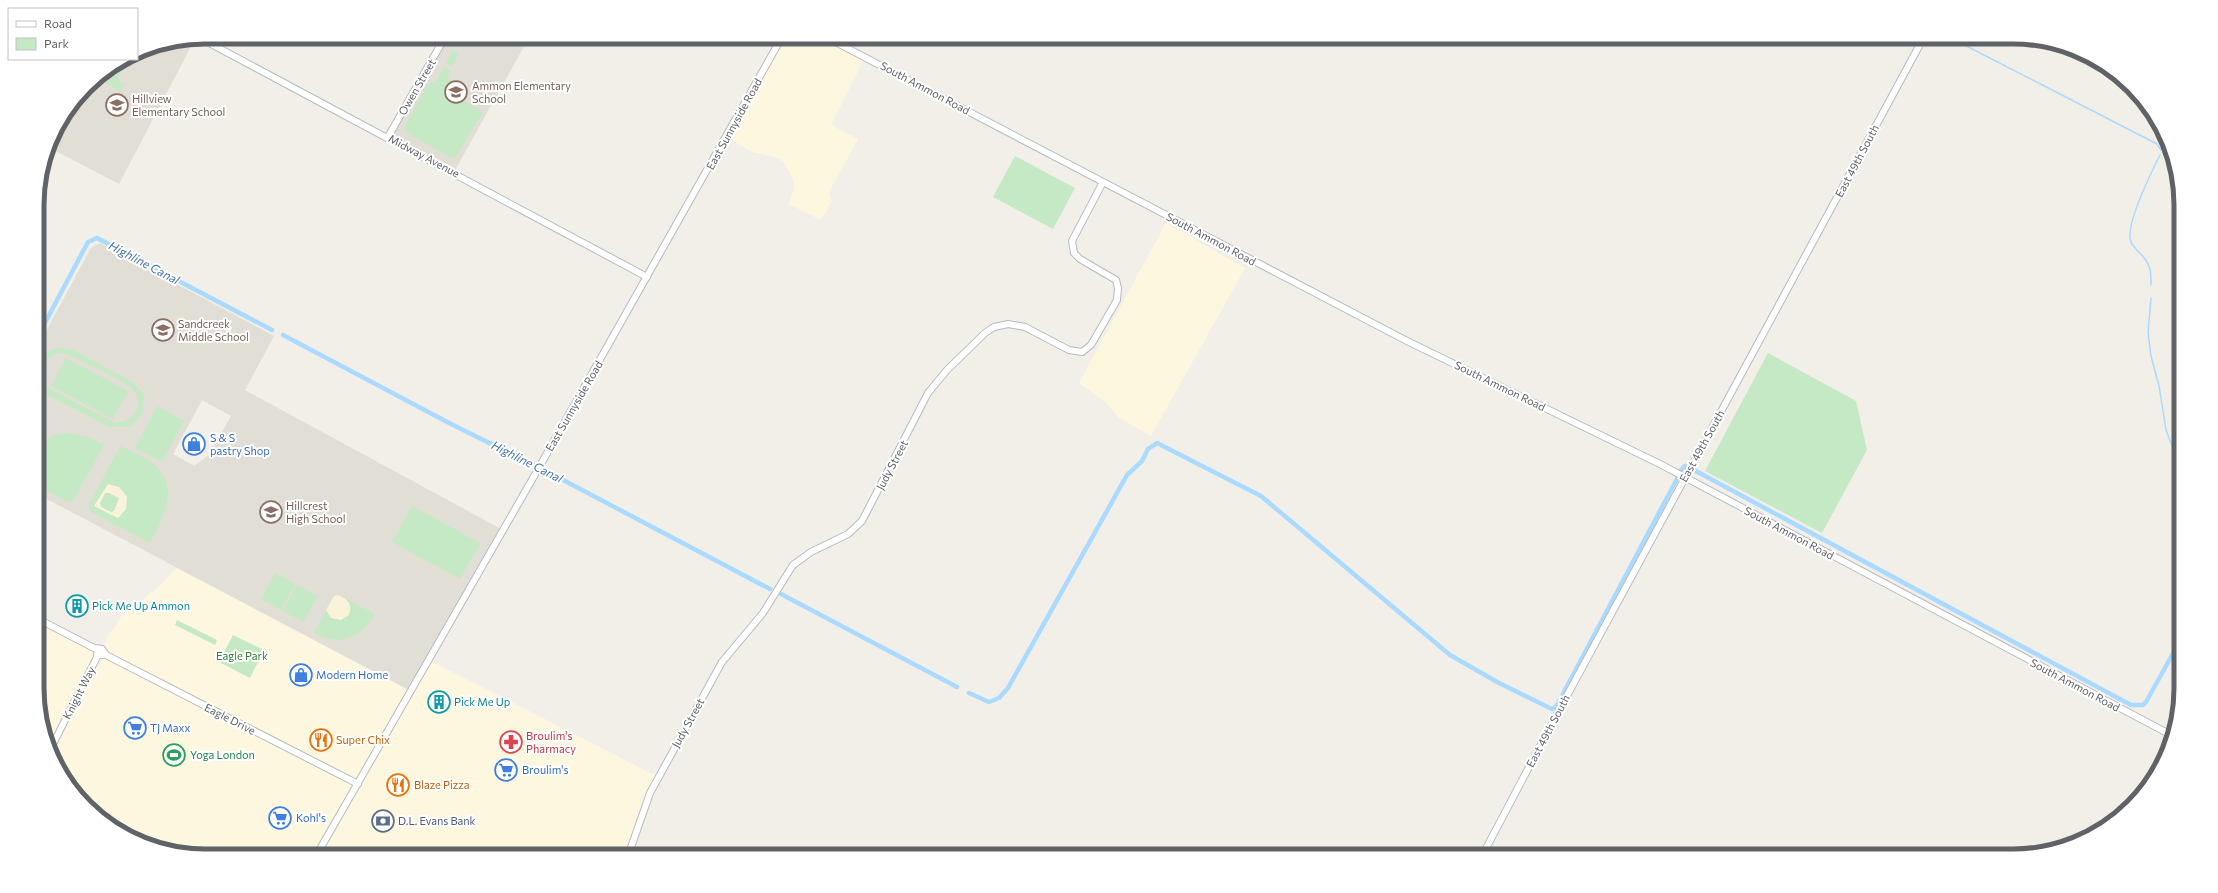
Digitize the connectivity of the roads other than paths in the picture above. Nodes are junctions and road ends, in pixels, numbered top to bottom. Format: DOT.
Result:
graph roads {
  1 [pos="211,44"];
  2 [pos="441,44"];
  3 [pos="778,44"];
  4 [pos="839,44"];
  5 [pos="1920,44"];
  6 [pos="388,137"];
  7 [pos="1103,182"];
  8 [pos="647,277"];
  9 [pos="1685,477"];
  10 [pos="44,622"];
  11 [pos="100,653"];
  12 [pos="2168,733"];
  13 [pos="54,743"];
  14 [pos="358,784"];
  15 [pos="320,849"];
  16 [pos="630,849"];
  17 [pos="1486,849"];
  1 -- 6 [label="street, Midway Avenue"];
  2 -- 6 [label="street, Owen Street"];
  3 -- 8 [label="street, East Sunnyside Road"];
  4 -- 7 [label="street, South Ammon Road"];
  5 -- 9 [label="street, East 49th South"];
  6 -- 8 [label="street, Midway Avenue"];
  7 -- 9 [label="street, South Ammon Road"];
  7 -- 16 [label="street, Judy Street"];
  8 -- 14 [label="street, East Sunnyside Road"];
  9 -- 12 [label="street, South Ammon Road"];
  9 -- 17 [label="street, East 49th South"];
  10 -- 11 [label="street, Eagle Drive"];
  11 -- 13 [label="street, Knight Way"];
  11 -- 14 [label="street, Eagle Drive"];
  14 -- 15 [label="street, East Sunnyside Road"];
}
